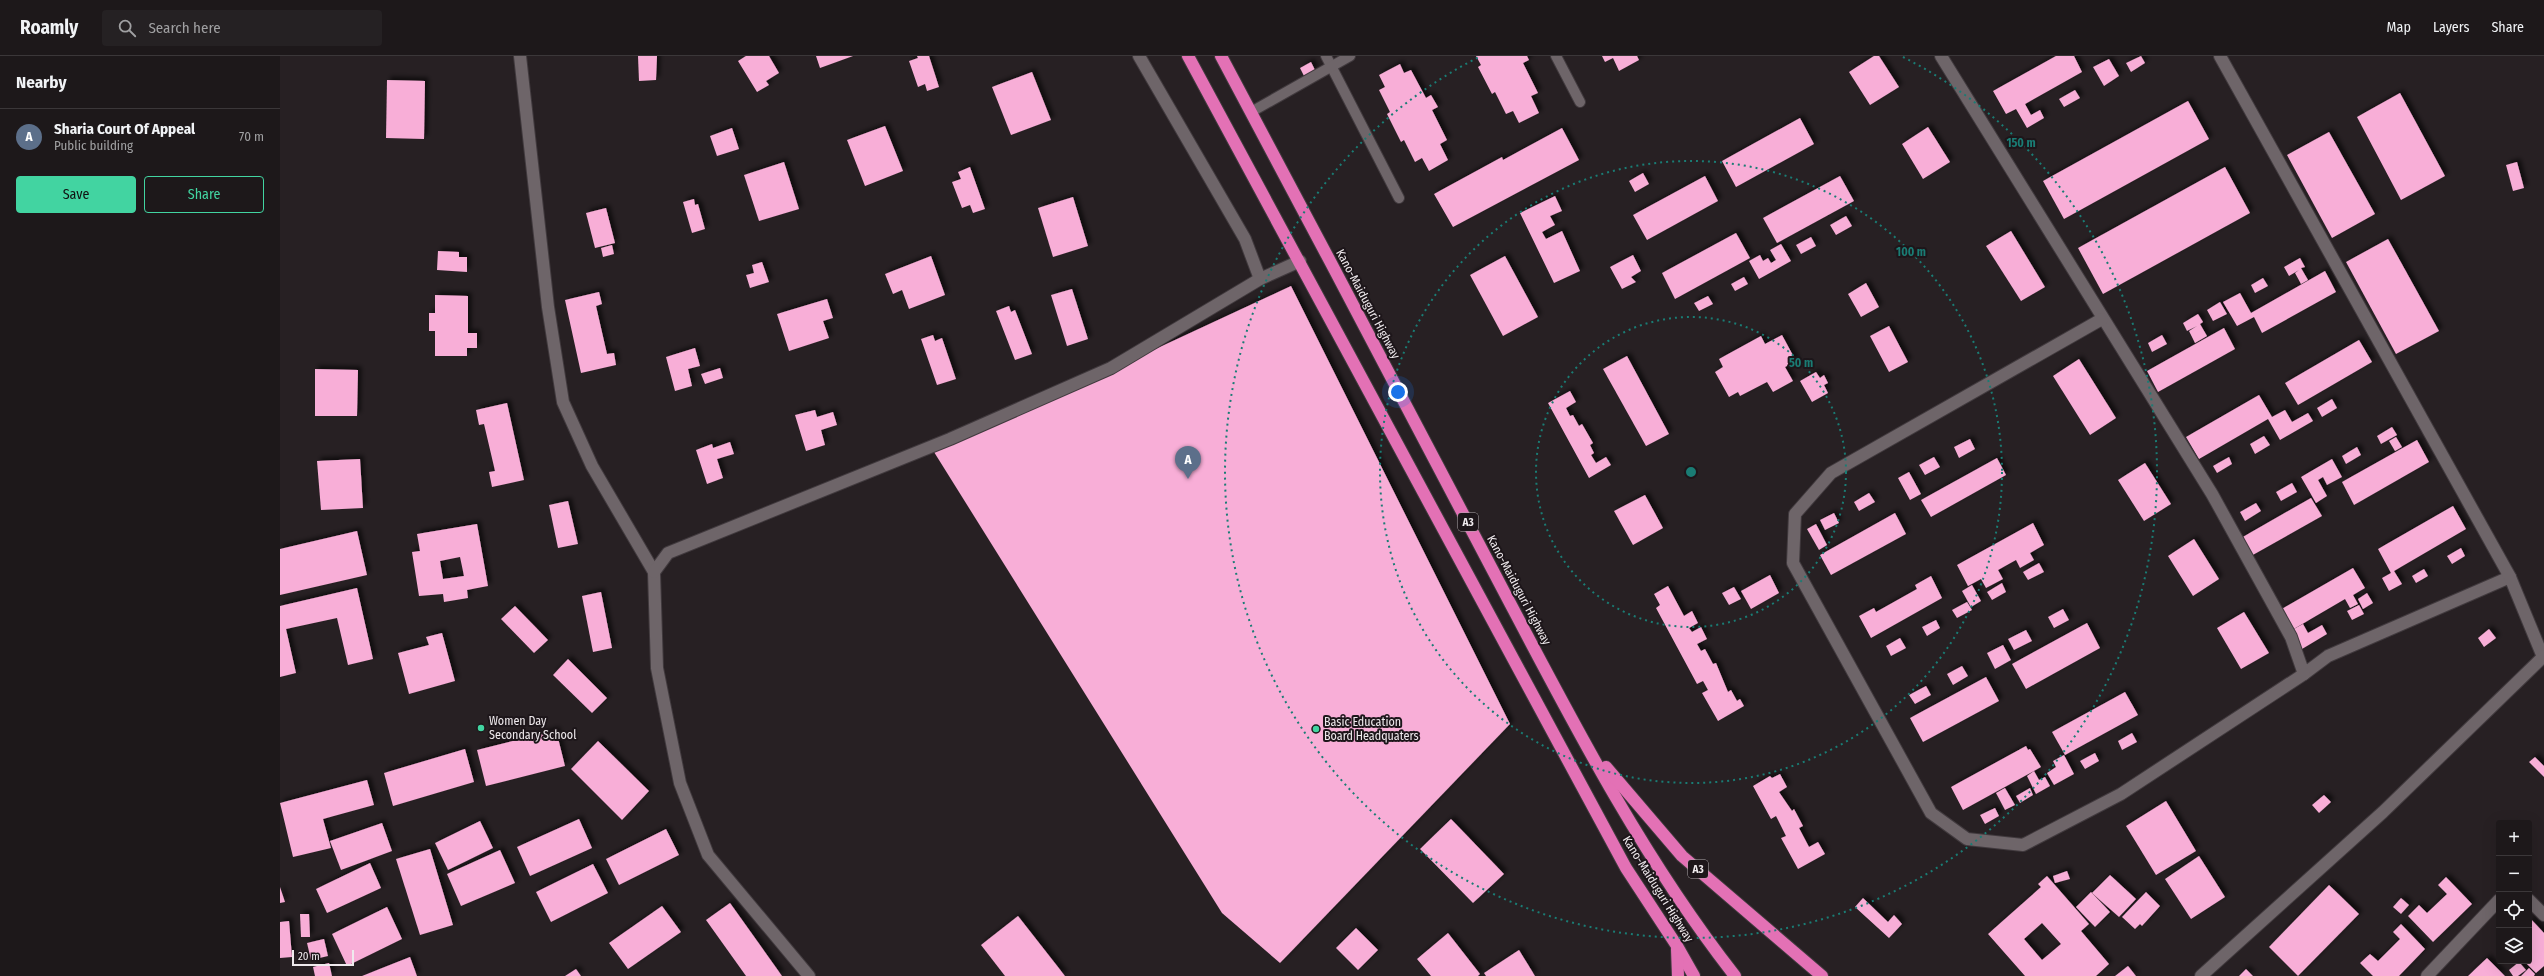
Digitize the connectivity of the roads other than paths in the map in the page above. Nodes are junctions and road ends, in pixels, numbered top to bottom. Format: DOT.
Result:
graph roads {
  1 [pos="520,56"];
  2 [pos="1139,56"];
  3 [pos="1188,56"];
  4 [pos="1221,56"];
  5 [pos="1326,56"];
  6 [pos="1350,56"];
  7 [pos="1556,56"];
  8 [pos="1941,56"];
  9 [pos="2220,56"];
  10 [pos="1331,66"];
  11 [pos="1580,102"];
  12 [pos="1251,112"];
  13 [pos="1399,198"];
  14 [pos="1300,261"];
  15 [pos="1260,279"];
  16 [pos="2102,319"];
  17 [pos="654,572"];
  18 [pos="2510,577"];
  19 [pos="2544,656"];
  20 [pos="2304,674"];
  21 [pos="1589,747"];
  22 [pos="2496,903"];
  23 [pos="2532,903"];
  24 [pos="2544,915"];
  25 [pos="1677,946"];
  26 [pos="809,976"];
  27 [pos="1678,976"];
  28 [pos="1694,976"];
  29 [pos="1735,976"];
  30 [pos="1822,976"];
  31 [pos="2201,976"];
  32 [pos="2427,976"];
  1 -- 17 [label="street"];
  2 -- 15 [label="street"];
  3 -- 14 [label="highway, Kano-Maiduguri Highway / A3"];
  4 -- 12 [label="highway, Kano-Maiduguri Highway / A3"];
  5 -- 10 [label="lane"];
  6 -- 10 [label="lane"];
  7 -- 11 [label="lane"];
  8 -- 16 [label="street"];
  9 -- 18 [label="street"];
  10 -- 12 [label="lane"];
  10 -- 13 [label="lane"];
  12 -- 21 [label="highway, Kano-Maiduguri Highway / A3"];
  14 -- 15 [label="street"];
  14 -- 25 [label="highway, Kano-Maiduguri Highway / A3"];
  15 -- 17 [label="street"];
  16 -- 20 [label="street"];
  16 -- 20 [label="street"];
  17 -- 26 [label="street"];
  18 -- 19 [label="street"];
  18 -- 20 [label="street"];
  19 -- 31 [label="street"];
  21 -- 29 [label="highway, Kano-Maiduguri Highway / A3"];
  21 -- 30 [label="highway, A3"];
  22 -- 32 [label="street"];
  23 -- 24 [label="street"];
  25 -- 27 [label="highway"];
  25 -- 28 [label="highway, Kano-Maiduguri Highway / A3"];
}
